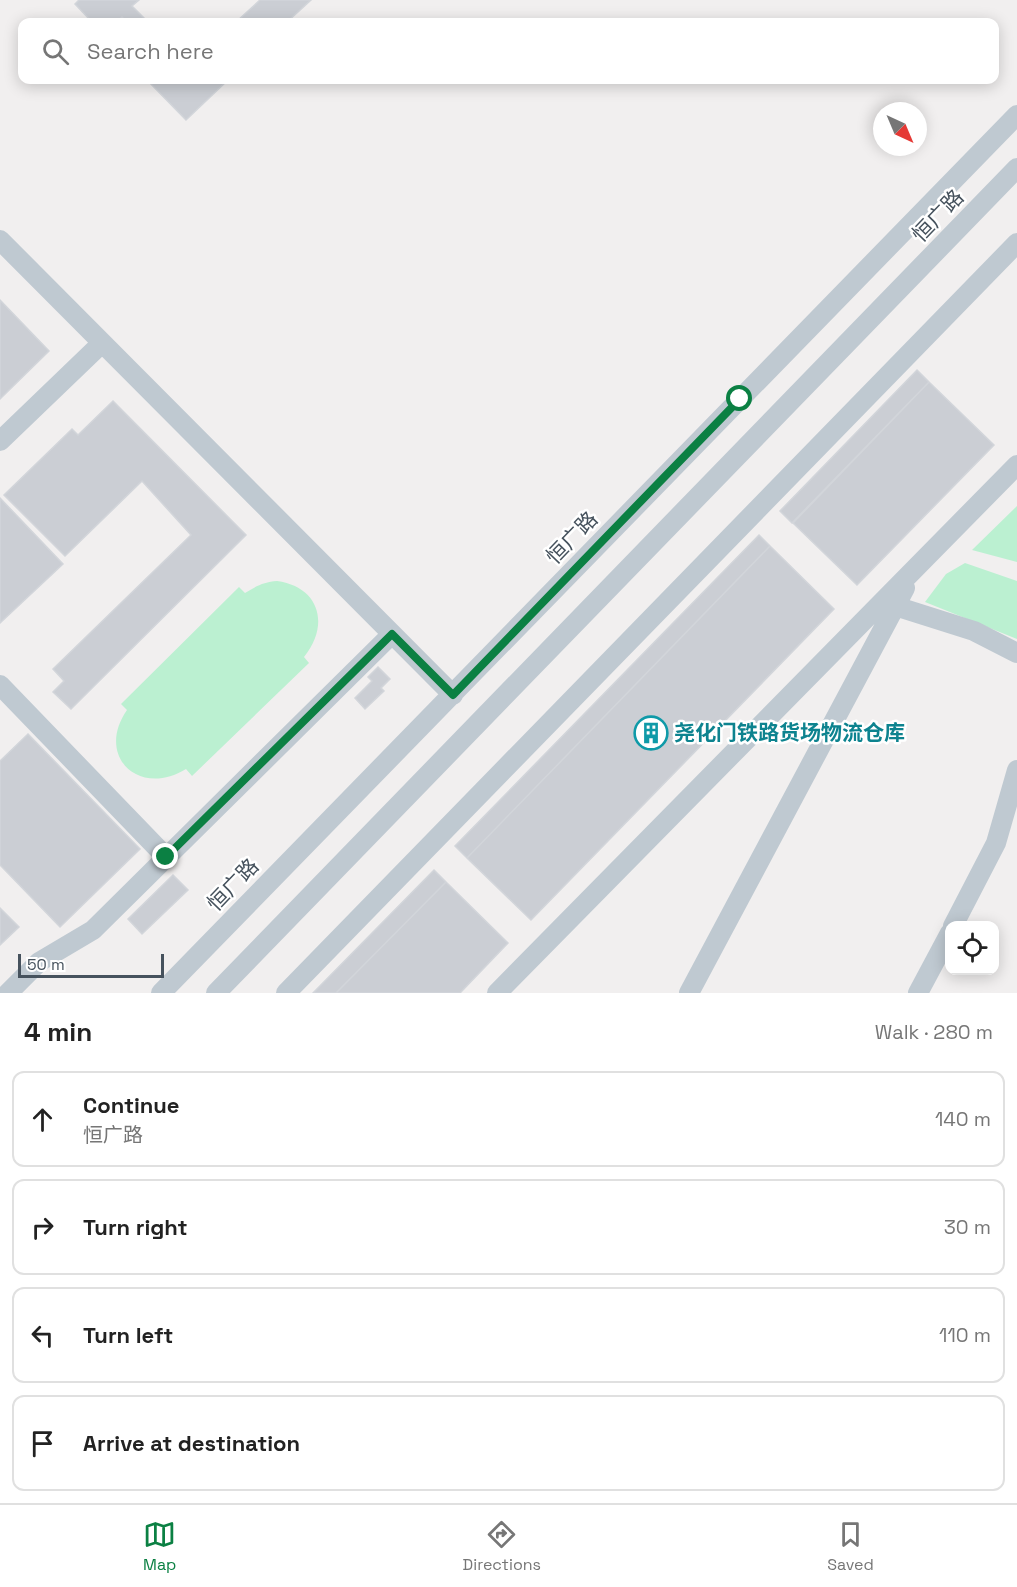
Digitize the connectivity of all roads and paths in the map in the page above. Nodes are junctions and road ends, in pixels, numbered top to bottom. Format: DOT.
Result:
graph roads {
  1 [pos="1017,115"];
  2 [pos="1017,168"];
  3 [pos="0,240"];
  4 [pos="1017,243"];
  5 [pos="102,343"];
  6 [pos="0,441"];
  7 [pos="1017,465"];
  8 [pos="916,567"];
  9 [pos="895,606"];
  10 [pos="392,634"];
  11 [pos="1017,653"];
  12 [pos="0,685"];
  13 [pos="453,695"];
  14 [pos="1017,770"];
  15 [pos="166,857"];
  16 [pos="956,921"];
  17 [pos="945,942"];
  18 [pos="8,993"];
  19 [pos="161,993"];
  20 [pos="216,993"];
  21 [pos="286,993"];
  22 [pos="497,993"];
  23 [pos="689,993"];
  24 [pos="918,993"];
  1 -- 13 [label="street, 恒广路"];
  2 -- 20 [label="street, 恒广路"];
  3 -- 5 [label="street"];
  4 -- 21 [label="street"];
  5 -- 6 [label="street"];
  5 -- 10 [label="street"];
  7 -- 8 [label="street"];
  8 -- 9 [label="street"];
  8 -- 22 [label="street"];
  9 -- 11 [label="street"];
  9 -- 23 [label="street"];
  10 -- 13 [label="street"];
  10 -- 15 [label="street"];
  12 -- 15 [label="street"];
  13 -- 19 [label="street, 恒广路"];
  14 -- 16 [label="street"];
  15 -- 18 [label="street"];
  17 -- 24 [label="street"];
}
